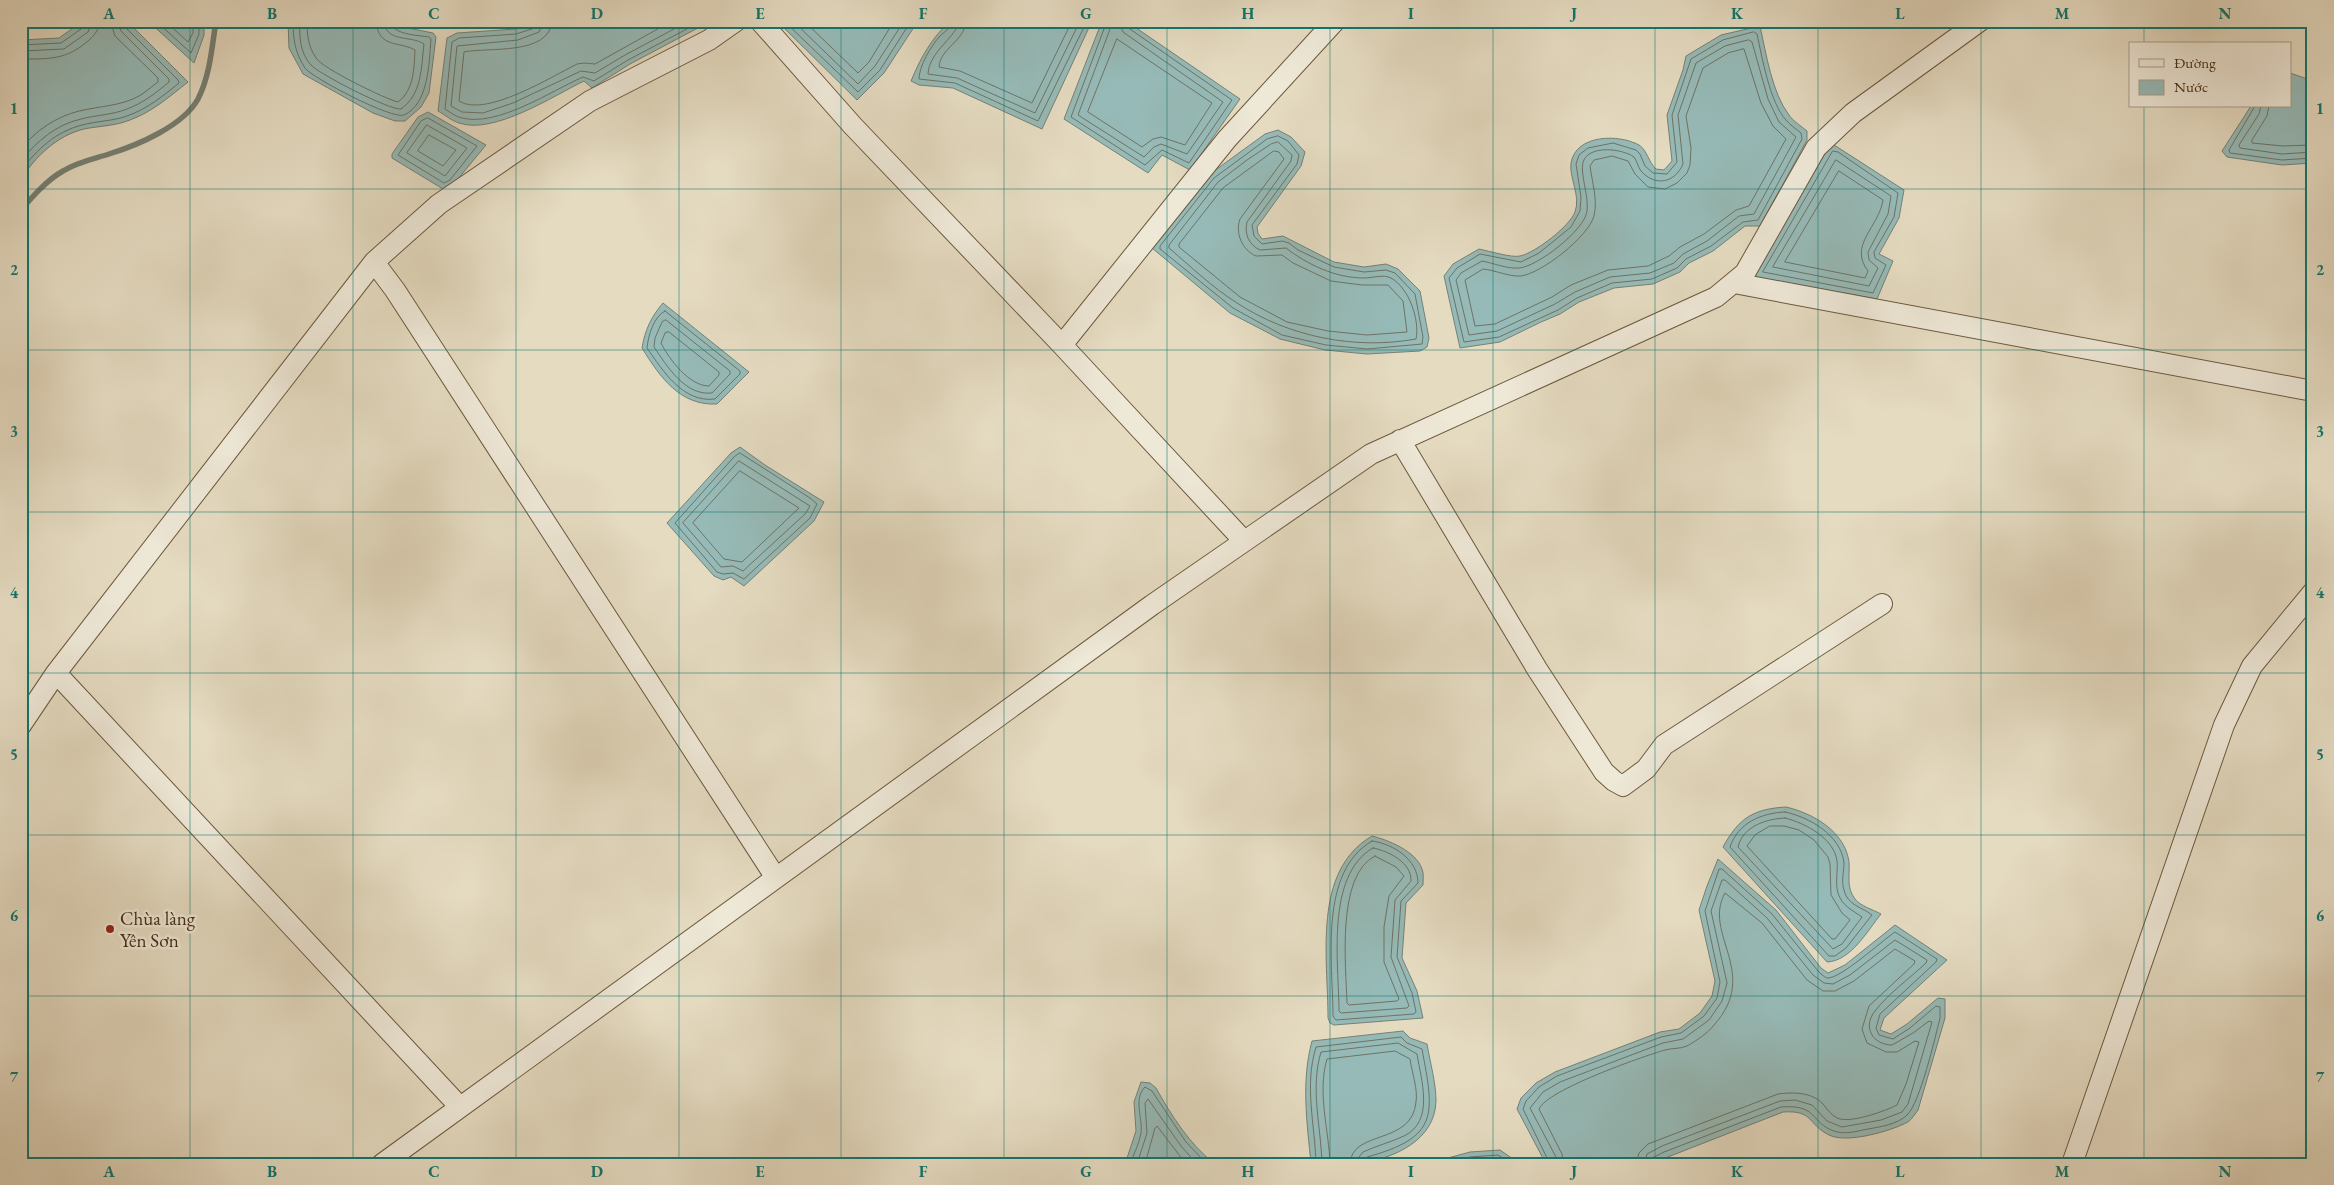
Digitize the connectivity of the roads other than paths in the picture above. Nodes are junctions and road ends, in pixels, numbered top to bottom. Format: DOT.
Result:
graph roads {
  1 [pos="736,21"];
  2 [pos="760,21"];
  3 [pos="1336,21"];
  4 [pos="1980,21"];
  5 [pos="374,262"];
  6 [pos="1734,283"];
  7 [pos="1062,345"];
  8 [pos="2313,391"];
  9 [pos="1400,440"];
  10 [pos="1244,541"];
  11 [pos="2313,592"];
  12 [pos="1882,604"];
  13 [pos="56,673"];
  14 [pos="21,725"];
  15 [pos="776,878"];
  16 [pos="460,1107"];
  17 [pos="382,1164"];
  18 [pos="2072,1164"];
  1 -- 5 [label="street"];
  2 -- 7 [label="street"];
  3 -- 7 [label="street"];
  4 -- 6 [label="street"];
  5 -- 13 [label="street"];
  5 -- 15 [label="street"];
  6 -- 8 [label="street"];
  6 -- 9 [label="street"];
  7 -- 10 [label="street"];
  9 -- 10 [label="street"];
  9 -- 12 [label="street"];
  10 -- 15 [label="street"];
  11 -- 18 [label="street"];
  13 -- 14 [label="street"];
  13 -- 16 [label="street"];
  15 -- 16 [label="street"];
  16 -- 17 [label="street"];
}
